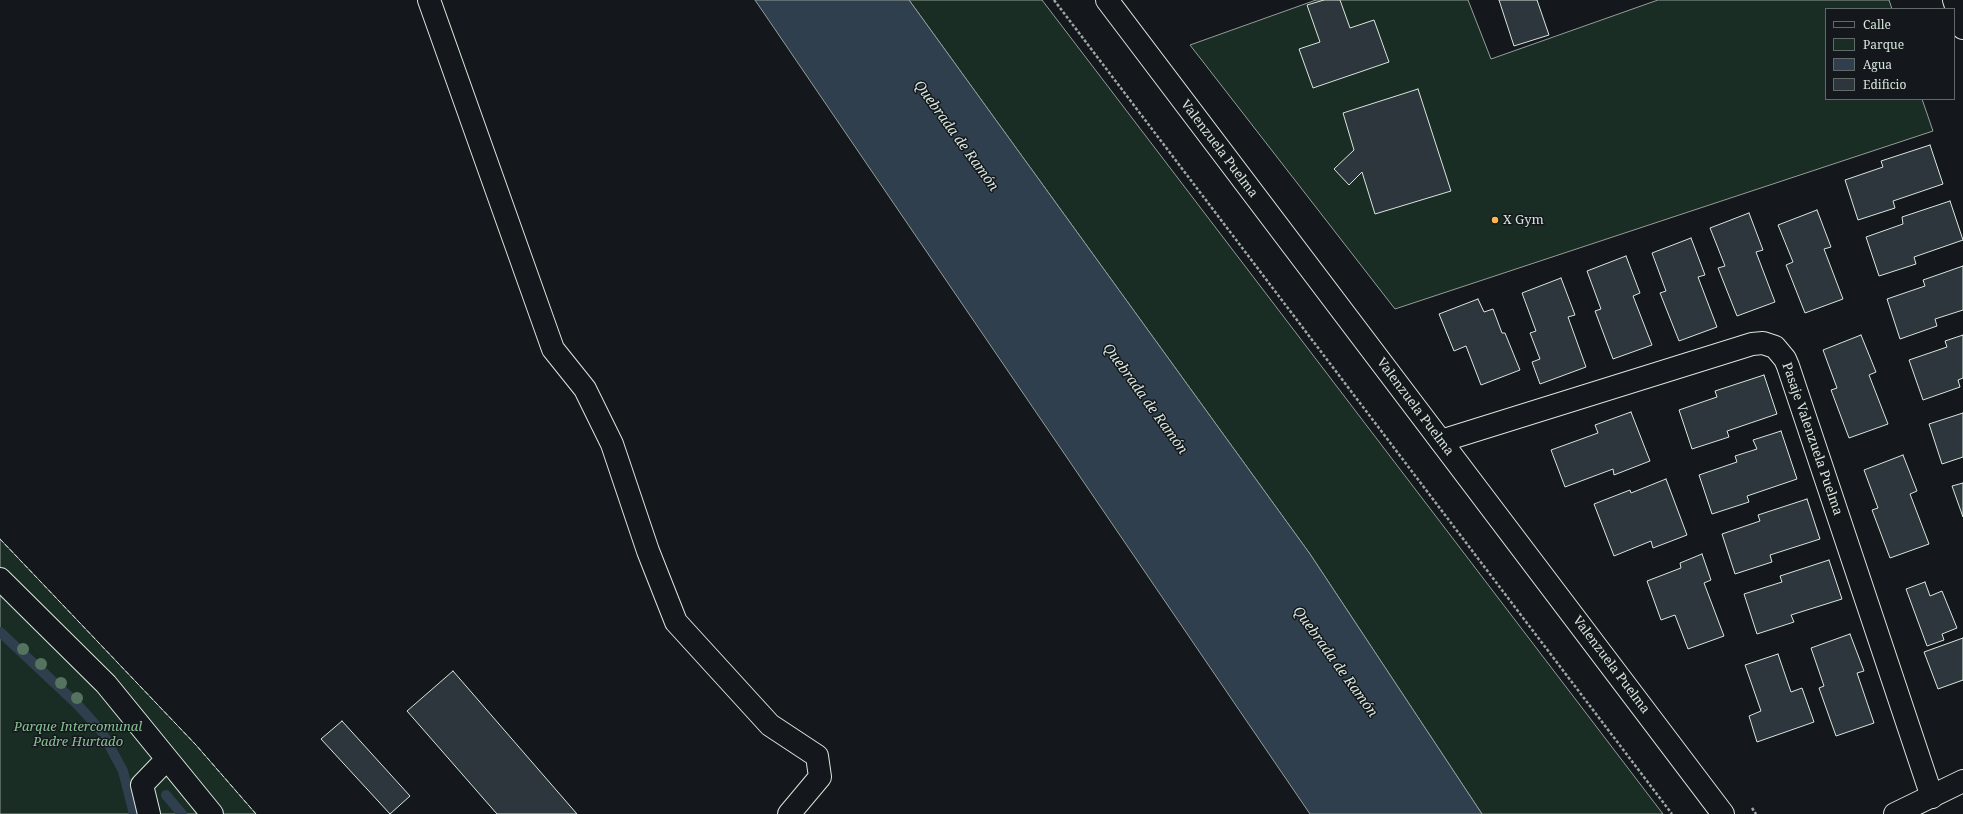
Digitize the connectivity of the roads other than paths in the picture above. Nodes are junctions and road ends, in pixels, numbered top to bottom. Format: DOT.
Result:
graph roads {
  1 [pos="429,0"];
  2 [pos="1107,0"];
  3 [pos="1954,0"];
  4 [pos="1963,28"];
  5 [pos="1441,441"];
  6 [pos="0,579"];
  7 [pos="167,759"];
  8 [pos="1963,781"];
  9 [pos="1932,797"];
  10 [pos="149,814"];
  11 [pos="212,814"];
  12 [pos="789,814"];
  13 [pos="1723,814"];
  14 [pos="1895,814"];
  1 -- 12 [label="main road"];
  2 -- 5 [label="main road, Valenzuela Puelma"];
  3 -- 4 [label="main road"];
  5 -- 9 [label="main road, Pasaje Valenzuela Puelma"];
  5 -- 13 [label="main road, Valenzuela Puelma"];
  6 -- 7 [label="main road"];
  7 -- 10 [label="main road"];
  7 -- 11 [label="main road"];
  8 -- 9 [label="main road"];
  9 -- 14 [label="main road"];
}
